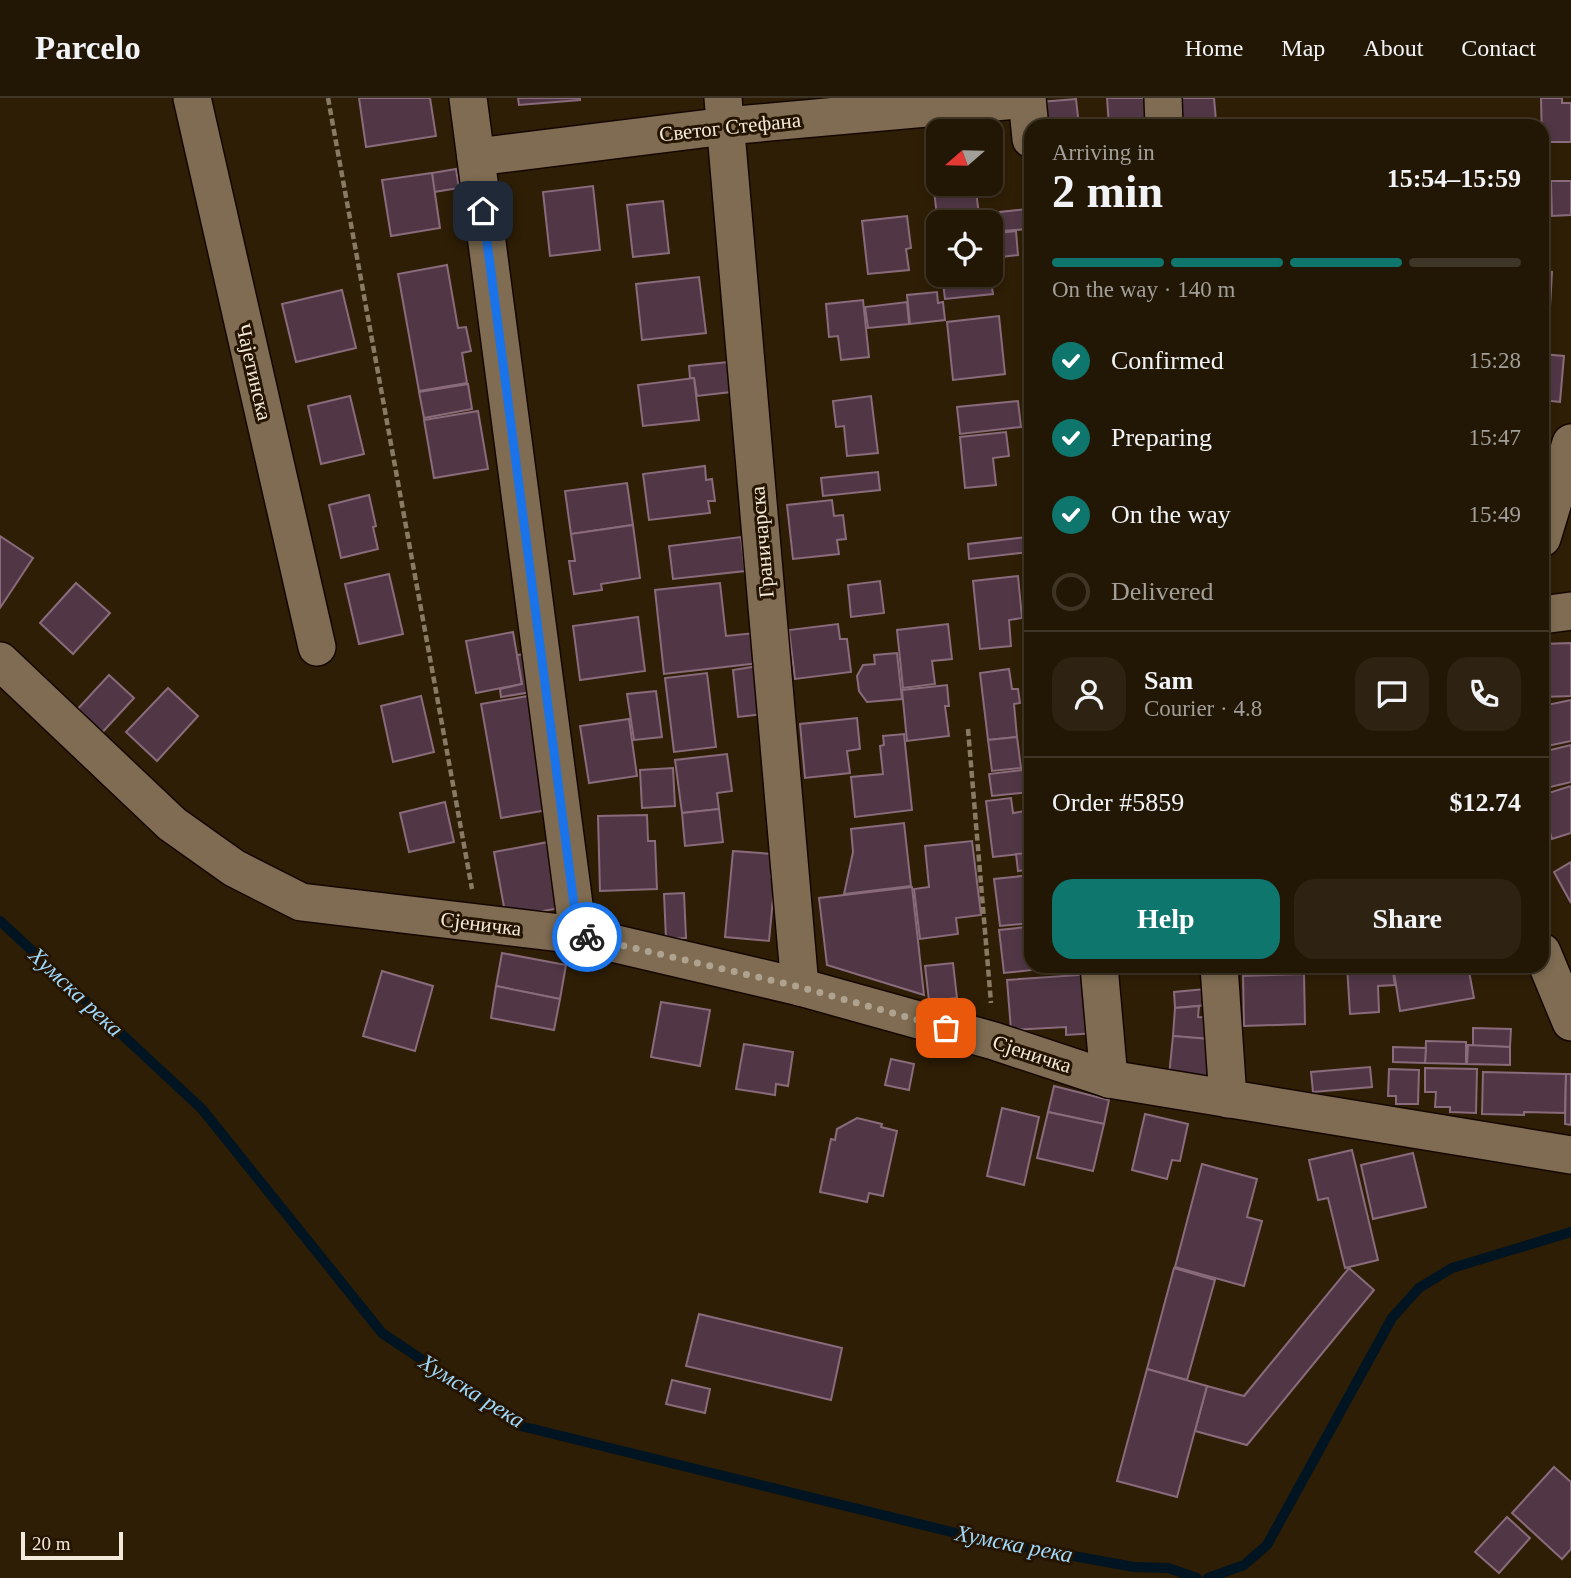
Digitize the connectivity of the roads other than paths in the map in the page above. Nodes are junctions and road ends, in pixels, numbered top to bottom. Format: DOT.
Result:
graph roads {
  1 [pos="192,98"];
  2 [pos="468,98"];
  3 [pos="1027,98"];
  4 [pos="1163,98"];
  5 [pos="725,112"];
  6 [pos="1029,119"];
  7 [pos="1164,119"];
  8 [pos="476,157"];
  9 [pos="1561,448"];
  10 [pos="1549,505"];
  11 [pos="1571,611"];
  12 [pos="1549,614"];
  13 [pos="317,647"];
  14 [pos="0,661"];
  15 [pos="578,935"];
  16 [pos="1549,968"];
  17 [pos="1100,973"];
  18 [pos="1219,973"];
  19 [pos="800,987"];
  20 [pos="1571,1022"];
  21 [pos="1109,1079"];
  22 [pos="1228,1099"];
  23 [pos="1571,1155"];
  1 -- 13 [label="street, Чајетинска"];
  2 -- 8 [label="street"];
  3 -- 5 [label="street, Светог Стефана"];
  3 -- 6 [label="street"];
  4 -- 7 [label="street"];
  5 -- 8 [label="street, Светог Стефана"];
  5 -- 19 [label="street, Граничарска"];
  8 -- 15 [label="street"];
  9 -- 10 [label="street"];
  11 -- 12 [label="street"];
  14 -- 15 [label="street, Сјеничка"];
  15 -- 19 [label="street, Сјеничка"];
  16 -- 20 [label="street"];
  17 -- 21 [label="street"];
  18 -- 22 [label="street"];
  19 -- 21 [label="street, Сјеничка"];
  21 -- 22 [label="street, Сјеничка"];
  22 -- 23 [label="street, Сјеничка"];
}
